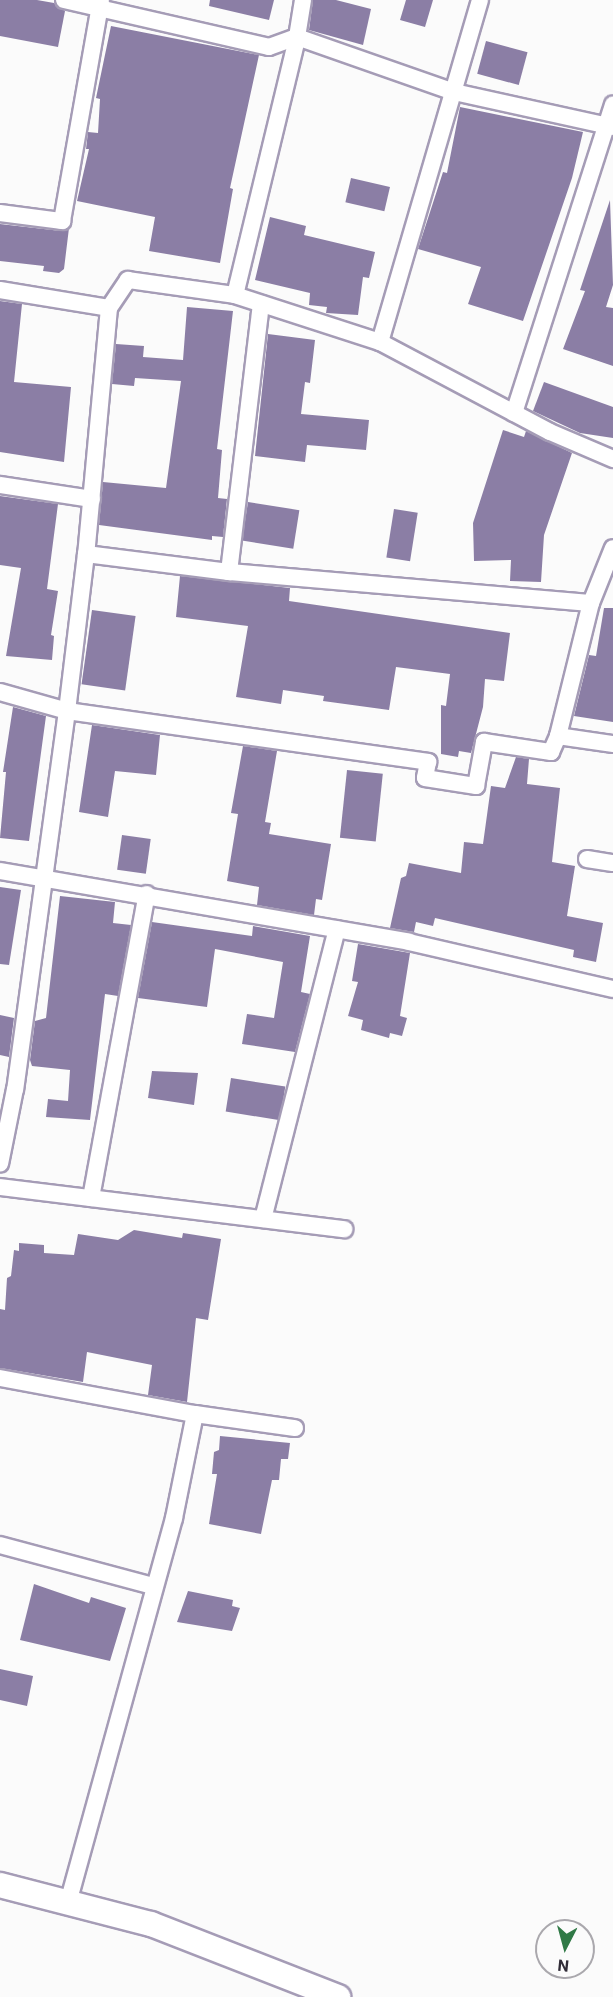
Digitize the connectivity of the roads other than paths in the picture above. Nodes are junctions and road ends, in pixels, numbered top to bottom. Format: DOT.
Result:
graph roads {
  1 [pos="64,0"];
  2 [pos="303,0"];
  3 [pos="480,0"];
  4 [pos="100,4"];
  5 [pos="297,37"];
  6 [pos="454,92"];
  7 [pos="613,105"];
  8 [pos="610,126"];
  9 [pos="0,213"];
  10 [pos="0,290"];
  11 [pos="235,295"];
  12 [pos="261,304"];
  13 [pos="109,308"];
  14 [pos="380,342"];
  15 [pos="514,413"];
  16 [pos="613,459"];
  17 [pos="0,485"];
  18 [pos="92,499"];
  19 [pos="613,548"];
  20 [pos="86,554"];
  21 [pos="229,572"];
  22 [pos="591,603"];
  23 [pos="0,692"];
  24 [pos="67,711"];
  25 [pos="558,736"];
  26 [pos="613,744"];
  27 [pos="587,859"];
  28 [pos="613,863"];
  29 [pos="0,871"];
  30 [pos="43,878"];
  31 [pos="147,894"];
  32 [pos="337,929"];
  33 [pos="613,989"];
  34 [pos="7,1088"];
  35 [pos="0,1164"];
  36 [pos="0,1187"];
  37 [pos="91,1198"];
  38 [pos="263,1219"];
  39 [pos="344,1229"];
  40 [pos="0,1378"];
  41 [pos="195,1414"];
  42 [pos="295,1428"];
  43 [pos="0,1545"];
  44 [pos="153,1586"];
  45 [pos="0,1885"];
  46 [pos="68,1902"];
  47 [pos="338,1997"];
  1 -- 4 [label="street"];
  2 -- 5 [label="street"];
  3 -- 6 [label="street"];
  4 -- 5 [label="street"];
  4 -- 9 [label="street"];
  5 -- 6 [label="street"];
  5 -- 11 [label="street"];
  6 -- 8 [label="street"];
  6 -- 14 [label="street"];
  7 -- 8 [label="street"];
  8 -- 15 [label="street"];
  10 -- 13 [label="street"];
  11 -- 12 [label="street"];
  11 -- 13 [label="street"];
  12 -- 14 [label="street"];
  12 -- 21 [label="street"];
  13 -- 18 [label="street"];
  14 -- 15 [label="street"];
  15 -- 16 [label="street"];
  17 -- 18 [label="street"];
  18 -- 20 [label="street"];
  19 -- 22 [label="street"];
  20 -- 21 [label="street"];
  20 -- 24 [label="street"];
  21 -- 22 [label="street"];
  22 -- 25 [label="street"];
  23 -- 24 [label="street"];
  24 -- 25 [label="street"];
  24 -- 30 [label="street"];
  25 -- 26 [label="street"];
  27 -- 28 [label="street"];
  29 -- 30 [label="street"];
  30 -- 31 [label="street"];
  30 -- 34 [label="street"];
  31 -- 32 [label="street"];
  31 -- 37 [label="street"];
  32 -- 33 [label="street"];
  32 -- 38 [label="street"];
  34 -- 35 [label="street"];
  36 -- 37 [label="street"];
  37 -- 38 [label="street"];
  38 -- 39 [label="street"];
  40 -- 41 [label="street"];
  41 -- 42 [label="street"];
  41 -- 44 [label="street"];
  43 -- 44 [label="street"];
  44 -- 46 [label="street"];
  45 -- 46 [label="main road"];
  46 -- 47 [label="main road"];
}
